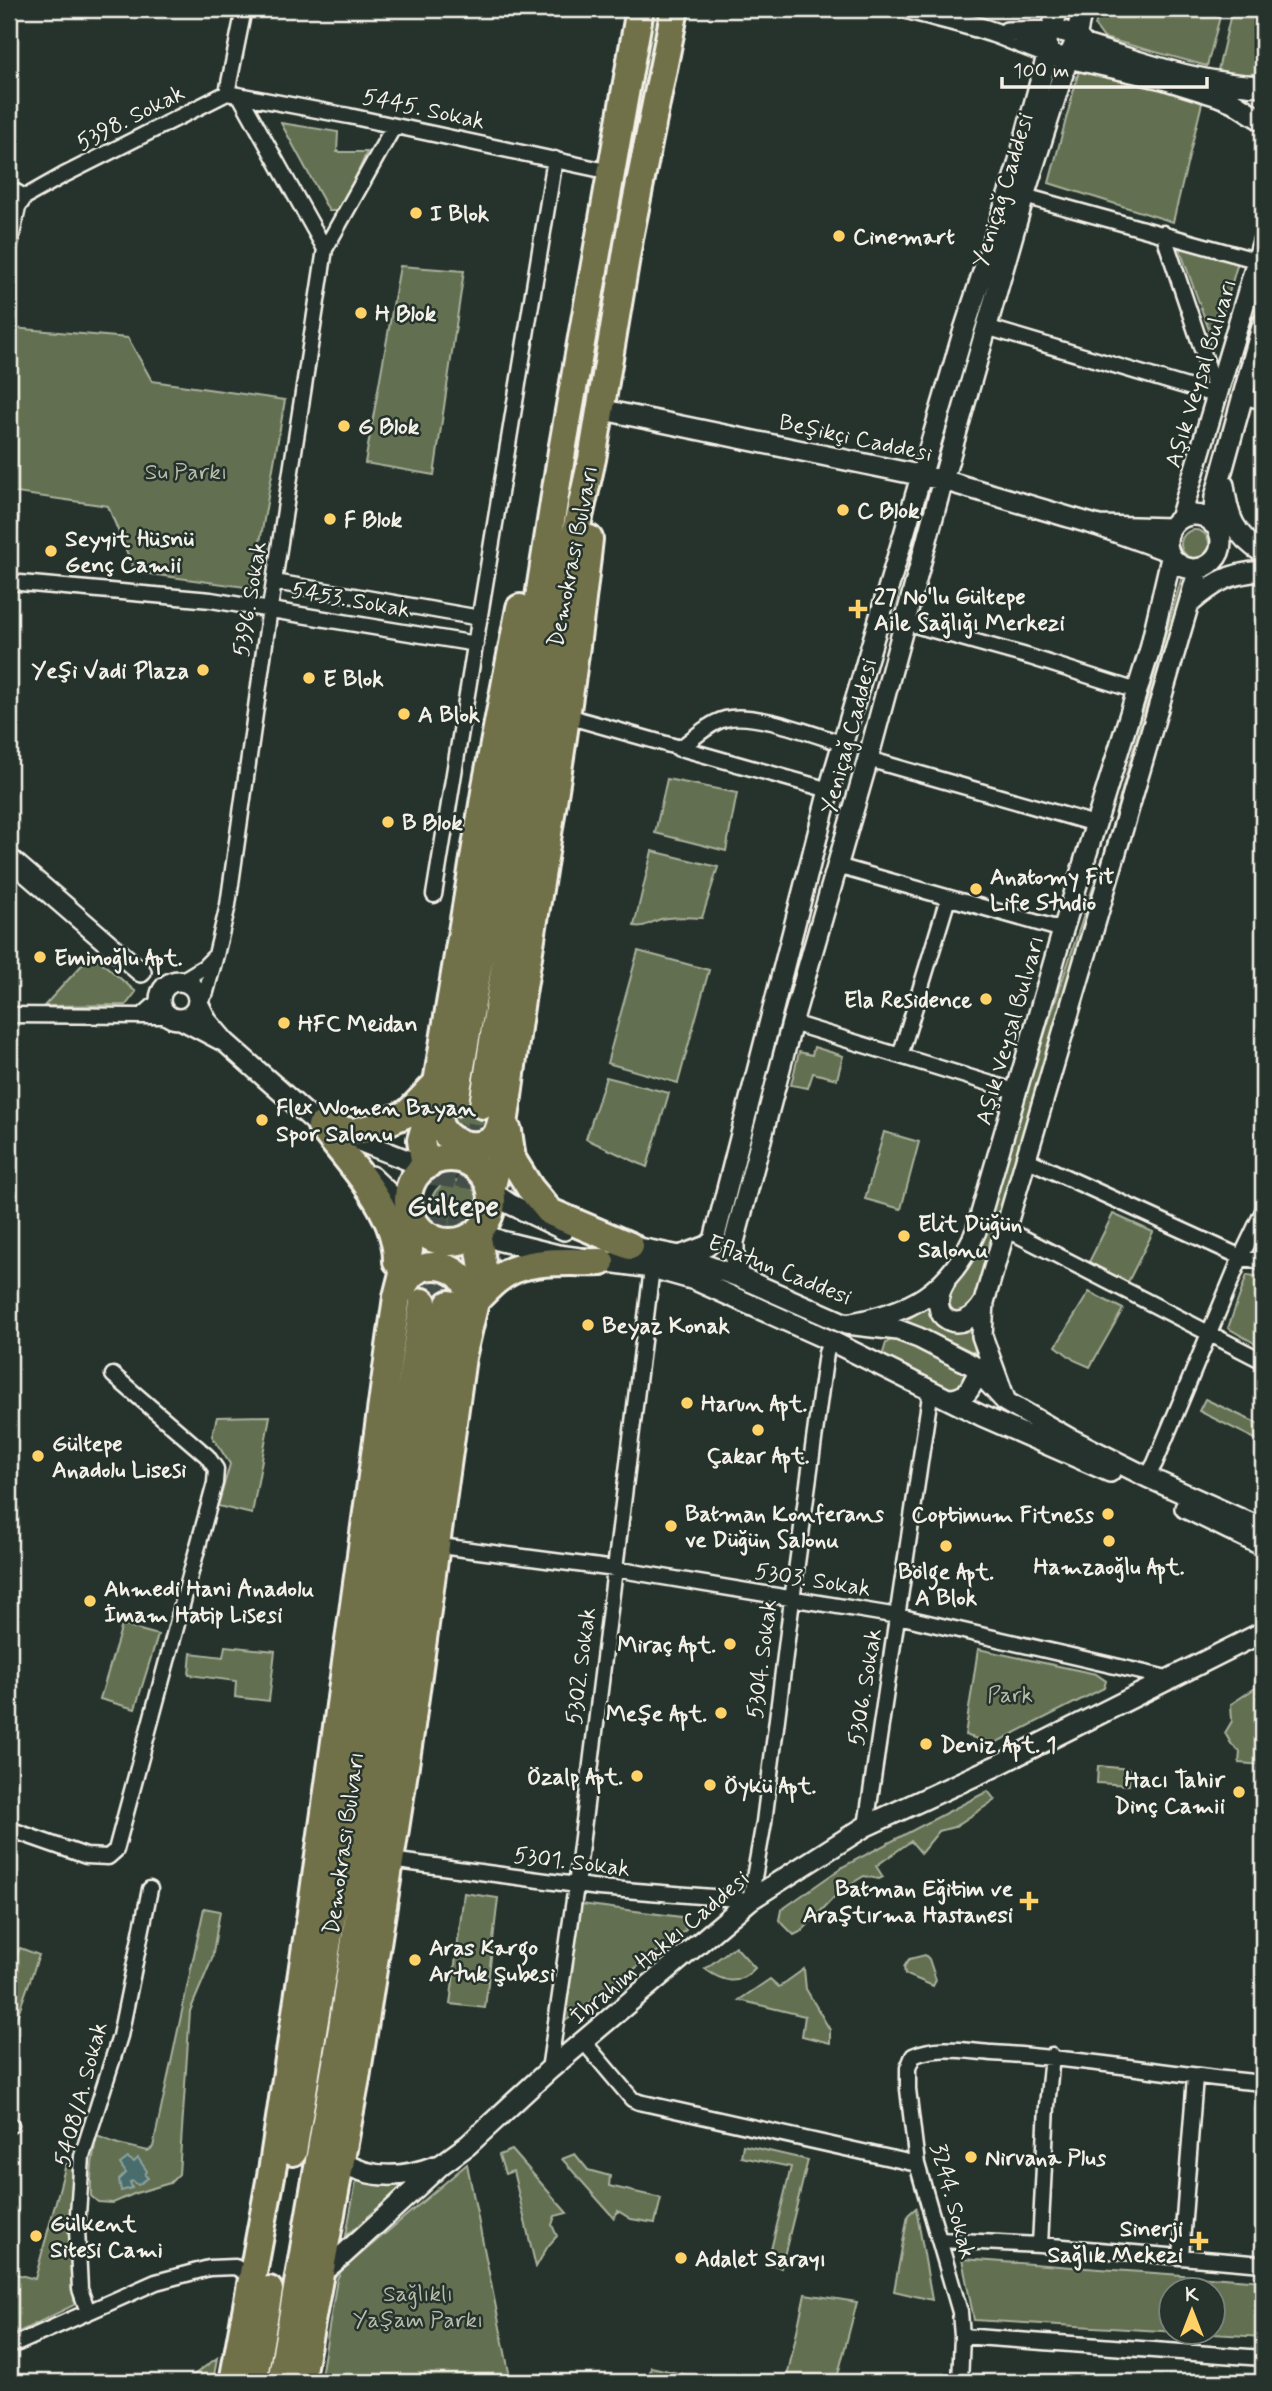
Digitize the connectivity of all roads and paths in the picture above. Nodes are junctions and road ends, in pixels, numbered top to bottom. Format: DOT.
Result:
graph roads {
  1 [pos="244,9"];
  2 [pos="640,9"];
  3 [pos="909,9"];
  4 [pos="1059,9"];
  5 [pos="1082,9"];
  6 [pos="677,16"];
  7 [pos="992,32"];
  8 [pos="1051,32"];
  9 [pos="1076,35"];
  10 [pos="1048,52"];
  11 [pos="1068,58"];
  12 [pos="1263,86"];
  13 [pos="234,94"];
  14 [pos="1263,121"];
  15 [pos="394,126"];
  16 [pos="555,159"];
  17 [pos="611,172"];
  18 [pos="9,188"];
  19 [pos="1024,196"];
  20 [pos="25,197"];
  21 [pos="1163,233"];
  22 [pos="1263,241"];
  23 [pos="9,248"];
  24 [pos="325,250"];
  25 [pos="1259,261"];
  26 [pos="1263,323"];
  27 [pos="986,327"];
  28 [pos="1218,396"];
  29 [pos="1243,396"];
  30 [pos="1263,402"];
  31 [pos="599,410"];
  32 [pos="592,459"];
  33 [pos="1222,472"];
  34 [pos="921,475"];
  35 [pos="943,480"];
  36 [pos="1175,523"];
  37 [pos="1213,524"];
  38 [pos="1099,526"];
  39 [pos="1221,543"];
  40 [pos="1263,553"];
  41 [pos="1169,554"];
  42 [pos="1263,560"];
  43 [pos="1206,566"];
  44 [pos="1263,568"];
  45 [pos="9,582"];
  46 [pos="275,582"];
  47 [pos="1188,605"];
  48 [pos="270,608"];
  49 [pos="480,618"];
  50 [pos="904,622"];
  51 [pos="476,644"];
  52 [pos="1137,691"];
  53 [pos="566,714"];
  54 [pos="844,744"];
  55 [pos="679,749"];
  56 [pos="868,759"];
  57 [pos="829,790"];
  58 [pos="1096,824"];
  59 [pos="9,858"];
  60 [pos="837,866"];
  61 [pos="434,895"];
  62 [pos="948,898"];
  63 [pos="1063,930"];
  64 [pos="216,956"];
  65 [pos="141,972"];
  66 [pos="178,981"];
  67 [pos="198,1003"];
  68 [pos="170,1012"];
  69 [pos="9,1015"];
  70 [pos="792,1023"];
  71 [pos="225,1042"];
  72 [pos="901,1056"];
  73 [pos="1018,1092"];
  74 [pos="446,1093"];
  75 [pos="495,1105"];
  76 [pos="321,1126"];
  77 [pos="1026,1159"];
  78 [pos="425,1167"];
  79 [pos="491,1191"];
  80 [pos="1263,1211"];
  81 [pos="411,1214"];
  82 [pos="1004,1228"];
  83 [pos="477,1232"];
  84 [pos="630,1245"];
  85 [pos="680,1255"];
  86 [pos="1241,1257"];
  87 [pos="601,1262"];
  88 [pos="1263,1262"];
  89 [pos="652,1268"];
  90 [pos="739,1277"];
  91 [pos="948,1278"];
  92 [pos="397,1297"];
  93 [pos="984,1301"];
  94 [pos="449,1303"];
  95 [pos="896,1311"];
  96 [pos="846,1324"];
  97 [pos="883,1328"];
  98 [pos="1209,1334"];
  99 [pos="831,1341"];
  100 [pos="1263,1361"];
  101 [pos="877,1363"];
  102 [pos="984,1365"];
  103 [pos="113,1375"];
  104 [pos="931,1389"];
  105 [pos="950,1399"];
  106 [pos="1147,1477"];
  107 [pos="1263,1529"];
  108 [pos="1263,1546"];
  109 [pos="448,1547"];
  110 [pos="615,1569"];
  111 [pos="792,1600"];
  112 [pos="898,1616"];
  113 [pos="1263,1632"];
  114 [pos="1167,1678"];
  115 [pos="866,1826"];
  116 [pos="9,1829"];
  117 [pos="390,1860"];
  118 [pos="576,1885"];
  119 [pos="150,1889"];
  120 [pos="750,1900"];
  121 [pos="584,2042"];
  122 [pos="1052,2056"];
  123 [pos="549,2070"];
  124 [pos="1195,2077"];
  125 [pos="1263,2083"];
  126 [pos="341,2161"];
  127 [pos="442,2164"];
  128 [pos="917,2164"];
  129 [pos="940,2240"];
  130 [pos="1040,2245"];
  131 [pos="1181,2256"];
  132 [pos="1263,2264"];
  133 [pos="320,2274"];
  134 [pos="254,2277"];
  135 [pos="88,2312"];
  136 [pos="962,2336"];
  137 [pos="9,2344"];
  138 [pos="1263,2358"];
  139 [pos="233,2382"];
  140 [pos="253,2382"];
  141 [pos="281,2382"];
  142 [pos="300,2382"];
  143 [pos="960,2382"];
  1 -- 13 [label="street"];
  2 -- 17 [label="highway, Demokrasi Bulvarı"];
  3 -- 7 [label="street"];
  4 -- 8 [label="street, Yeniçağ Caddesi"];
  5 -- 9 [label="street, Yeniçağ Caddesi"];
  6 -- 31 [label="highway, Demokrasi Bulvarı"];
  7 -- 8 [label="street"];
  7 -- 10 [label="street"];
  8 -- 9 [label="street"];
  8 -- 10 [label="street, Yeniçağ Caddesi"];
  9 -- 11 [label="street, Yeniçağ Caddesi"];
  9 -- 12 [label="street"];
  10 -- 11 [label="street"];
  10 -- 34 [label="street, Yeniçağ Caddesi"];
  11 -- 14 [label="street"];
  11 -- 19 [label="street, Yeniçağ Caddesi"];
  13 -- 15 [label="street, 5445. Sokak"];
  13 -- 20 [label="street, 5398. Sokak"];
  13 -- 24 [label="street"];
  15 -- 16 [label="street, 5445. Sokak"];
  15 -- 24 [label="street"];
  16 -- 17 [label="street, 5445. Sokak"];
  16 -- 49 [label="street"];
  17 -- 74 [label="highway, Demokrasi Bulvarı"];
  18 -- 20 [label="street"];
  19 -- 21 [label="street"];
  19 -- 27 [label="street, Yeniçağ Caddesi"];
  20 -- 23 [label="street"];
  21 -- 25 [label="street"];
  21 -- 28 [label="street"];
  22 -- 25 [label="street, Aşık Veysal Bulvarı"];
  24 -- 46 [label="street, 5396. Sokak"];
  25 -- 28 [label="street, Aşık Veysal Bulvarı"];
  26 -- 29 [label="street, Aşık Veysal Bulvarı"];
  27 -- 28 [label="street"];
  27 -- 35 [label="street, Yeniçağ Caddesi"];
  28 -- 36 [label="street, Aşık Veysal Bulvarı"];
  29 -- 30 [label="street"];
  29 -- 33 [label="street, Aşık Veysal Bulvarı"];
  31 -- 32 [label="highway, Demokrasi Bulvarı"];
  31 -- 34 [label="street, Beşikçi Caddesi"];
  32 -- 53 [label="highway"];
  32 -- 75 [label="highway, Demokrasi Bulvarı"];
  33 -- 37 [label="street, Aşık Veysal Bulvarı"];
  33 -- 40 [label="street"];
  34 -- 35 [label="street, Beşikçi Caddesi"];
  34 -- 54 [label="street, Yeniçağ Caddesi"];
  35 -- 38 [label="street, Beşikçi Caddesi"];
  35 -- 50 [label="street, Yeniçağ Caddesi"];
  36 -- 37 [label="street"];
  36 -- 38 [label="street, Beşikçi Caddesi"];
  36 -- 41 [label="street, Aşık Veysal Bulvarı"];
  37 -- 39 [label="street, Aşık Veysal Bulvarı"];
  38 -- 41 [label="street, Beşikçi Caddesi"];
  39 -- 42 [label="street"];
  39 -- 43 [label="street"];
  41 -- 43 [label="street"];
  41 -- 52 [label="street, Aşık Veysal Bulvarı"];
  43 -- 44 [label="street"];
  43 -- 47 [label="street"];
  44 -- 47 [label="street"];
  45 -- 48 [label="street, 5453. Sokak"];
  46 -- 48 [label="street, 5396. Sokak"];
  46 -- 49 [label="street"];
  47 -- 77 [label="street"];
  48 -- 51 [label="street, 5453. Sokak"];
  48 -- 64 [label="street, 5396. Sokak"];
  49 -- 51 [label="street"];
  50 -- 52 [label="street"];
  50 -- 56 [label="street, Yeniçağ Caddesi"];
  51 -- 61 [label="street"];
  52 -- 58 [label="street, Aşık Veysal Bulvarı"];
  53 -- 55 [label="street"];
  53 -- 75 [label="highway"];
  54 -- 55 [label="street"];
  54 -- 57 [label="street, Yeniçağ Caddesi"];
  55 -- 57 [label="street"];
  56 -- 58 [label="street"];
  56 -- 60 [label="street, Yeniçağ Caddesi"];
  57 -- 85 [label="street, Yeniçağ Caddesi"];
  58 -- 63 [label="street, Aşık Veysal Bulvarı"];
  59 -- 65 [label="street"];
  60 -- 62 [label="street"];
  60 -- 70 [label="street, Yeniçağ Caddesi"];
  62 -- 63 [label="street"];
  62 -- 72 [label="street"];
  63 -- 73 [label="street, Aşık Veysal Bulvarı"];
  64 -- 66 [label="street"];
  64 -- 67 [label="street, 5396. Sokak"];
  65 -- 66 [label="street"];
  65 -- 68 [label="street"];
  66 -- 67 [label="street"];
  66 -- 68 [label="street"];
  67 -- 68 [label="street"];
  67 -- 71 [label="street"];
  68 -- 69 [label="street"];
  68 -- 71 [label="street"];
  70 -- 72 [label="street"];
  70 -- 90 [label="street, Yeniçağ Caddesi"];
  71 -- 76 [label="street"];
  72 -- 73 [label="street"];
  73 -- 91 [label="street, Aşık Veysal Bulvarı"];
  74 -- 75 [label="highway"];
  74 -- 76 [label="highway"];
  74 -- 78 [label="highway"];
  75 -- 79 [label="highway"];
  75 -- 84 [label="highway"];
  76 -- 78 [label="street"];
  76 -- 81 [label="street"];
  76 -- 92 [label="highway"];
  77 -- 82 [label="street"];
  77 -- 86 [label="street"];
  78 -- 79 [label="highway"];
  78 -- 81 [label="highway"];
  79 -- 83 [label="highway"];
  79 -- 84 [label="street, Eflatun Caddesi"];
  80 -- 86 [label="street"];
  81 -- 83 [label="highway"];
  81 -- 92 [label="highway"];
  82 -- 93 [label="street"];
  82 -- 98 [label="street"];
  83 -- 87 [label="street, Eflatun Caddesi"];
  83 -- 94 [label="highway"];
  84 -- 85 [label="street, Eflatun Caddesi"];
  85 -- 90 [label="street, Eflatun Caddesi"];
  86 -- 88 [label="street"];
  86 -- 98 [label="street"];
  87 -- 89 [label="street, Eflatun Caddesi"];
  87 -- 94 [label="highway"];
  89 -- 99 [label="street, Eflatun Caddesi"];
  89 -- 110 [label="street, 5302. Sokak"];
  90 -- 96 [label="street, Eflatun Caddesi"];
  91 -- 93 [label="street"];
  91 -- 95 [label="street, Aşık Veysal Bulvarı"];
  92 -- 94 [label="highway"];
  92 -- 134 [label="highway"];
  93 -- 102 [label="street"];
  94 -- 117 [label="highway"];
  94 -- 140 [label="highway, Demokrasi Bulvarı"];
  94 -- 141 [label="highway, Demokrasi Bulvarı"];
  95 -- 96 [label="street, Aşık Veysal Bulvarı"];
  95 -- 97 [label="street"];
  96 -- 97 [label="street, Eflatun Caddesi"];
  97 -- 101 [label="street"];
  97 -- 102 [label="street, Eflatun Caddesi"];
  98 -- 100 [label="street"];
  98 -- 106 [label="street"];
  99 -- 101 [label="street, Eflatun Caddesi"];
  99 -- 111 [label="street, 5304. Sokak"];
  101 -- 104 [label="street, Eflatun Caddesi"];
  102 -- 105 [label="street"];
  102 -- 106 [label="street"];
  103 -- 116 [label="street"];
  104 -- 105 [label="street, Eflatun Caddesi"];
  104 -- 112 [label="street, 5306. Sokak"];
  105 -- 108 [label="street, Eflatun Caddesi"];
  106 -- 107 [label="street"];
  109 -- 110 [label="street, 5303. Sokak"];
  110 -- 111 [label="street, 5303. Sokak"];
  110 -- 118 [label="street, 5302. Sokak"];
  111 -- 112 [label="street, 5303. Sokak"];
  111 -- 120 [label="street, 5304. Sokak"];
  112 -- 114 [label="street, 5303. Sokak"];
  112 -- 115 [label="street, 5306. Sokak"];
  113 -- 114 [label="street, İbrahim Hakkı Caddesi"];
  114 -- 115 [label="street, İbrahim Hakkı Caddesi"];
  115 -- 120 [label="street, İbrahim Hakkı Caddesi"];
  117 -- 118 [label="street, 5301. Sokak"];
  117 -- 126 [label="highway"];
  118 -- 120 [label="street, 5301. Sokak"];
  118 -- 123 [label="street, 5302. Sokak"];
  119 -- 135 [label="street, 5408/A. Sokak"];
  120 -- 121 [label="street, İbrahim Hakkı Caddesi"];
  121 -- 123 [label="street, İbrahim Hakkı Caddesi"];
  121 -- 128 [label="street"];
  122 -- 124 [label="street"];
  122 -- 128 [label="street, 3244. Sokak"];
  122 -- 130 [label="street"];
  123 -- 127 [label="street, İbrahim Hakkı Caddesi"];
  124 -- 125 [label="street"];
  124 -- 131 [label="street"];
  126 -- 127 [label="street"];
  126 -- 133 [label="highway"];
  127 -- 133 [label="street, İbrahim Hakkı Caddesi"];
  128 -- 129 [label="street, 3244. Sokak"];
  129 -- 130 [label="street"];
  129 -- 136 [label="street, 3244. Sokak"];
  130 -- 131 [label="street"];
  131 -- 132 [label="street"];
  133 -- 142 [label="highway"];
  134 -- 135 [label="street"];
  134 -- 139 [label="highway"];
  135 -- 137 [label="street"];
  136 -- 138 [label="street"];
  136 -- 143 [label="street, 3244. Sokak"];
}
